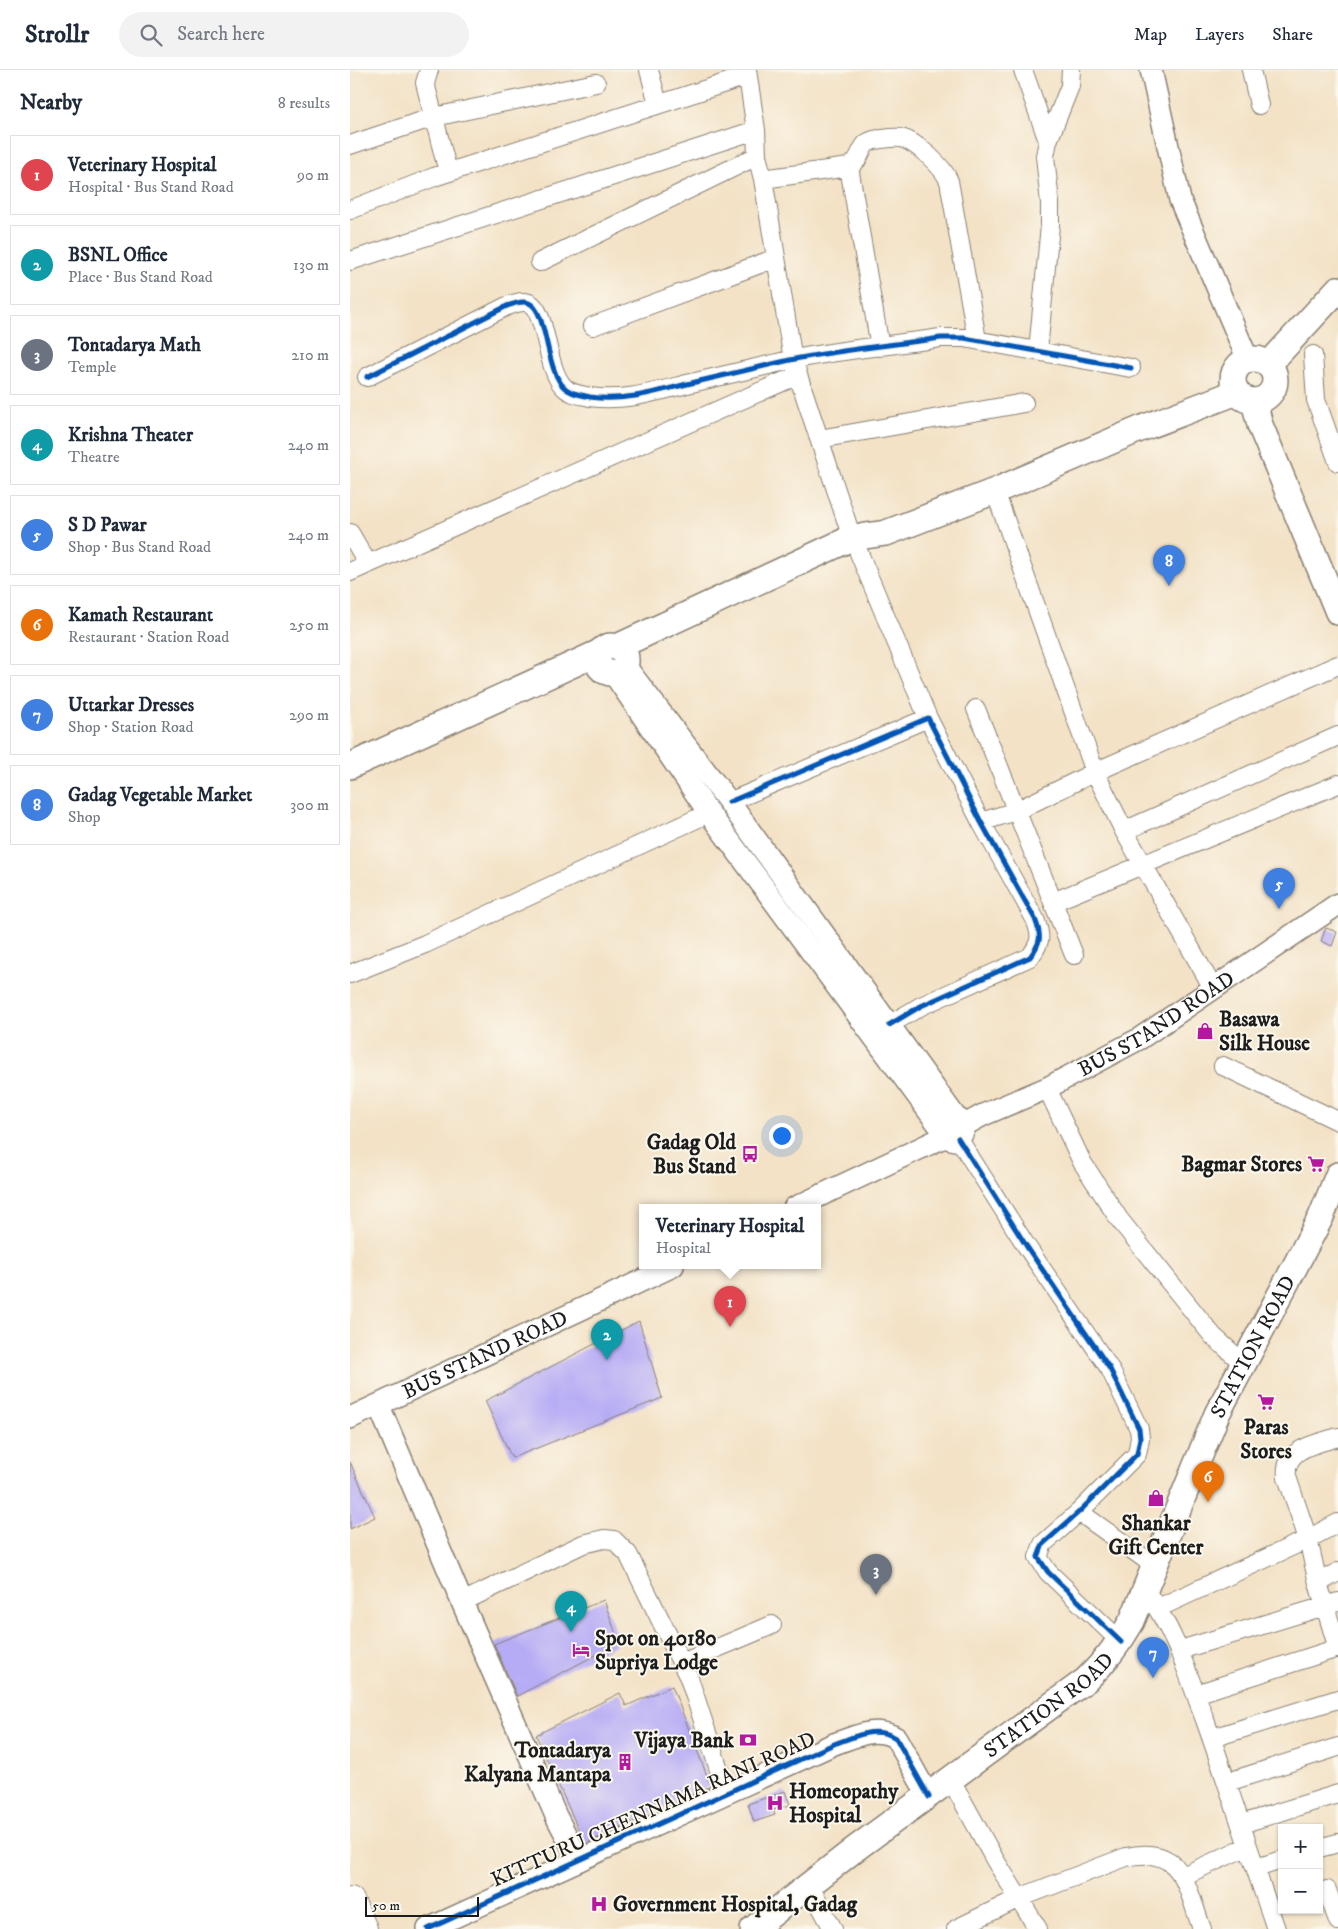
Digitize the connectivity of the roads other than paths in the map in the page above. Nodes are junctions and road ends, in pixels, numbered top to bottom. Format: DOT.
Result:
graph roads {
  1 [pos="428,70"];
  2 [pos="649,70"];
  3 [pos="1023,70"];
  4 [pos="1071,70"];
  5 [pos="1151,70"];
  6 [pos="1250,70"];
  7 [pos="747,73"];
  8 [pos="596,83"];
  9 [pos="658,104"];
  10 [pos="1259,105"];
  11 [pos="434,117"];
  12 [pos="756,130"];
  13 [pos="1048,141"];
  14 [pos="350,145"];
  15 [pos="757,156"];
  16 [pos="849,167"];
  17 [pos="448,172"];
  18 [pos="763,179"];
  19 [pos="350,210"];
  20 [pos="776,258"];
  21 [pos="350,261"];
  22 [pos="540,262"];
  23 [pos="1338,289"];
  24 [pos="593,326"];
  25 [pos="977,340"];
  26 [pos="880,347"];
  27 [pos="1038,352"];
  28 [pos="1313,355"];
  29 [pos="1258,362"];
  30 [pos="795,367"];
  31 [pos="1131,368"];
  32 [pos="367,377"];
  33 [pos="1245,397"];
  34 [pos="1024,402"];
  35 [pos="819,439"];
  36 [pos="1338,462"];
  37 [pos="995,491"];
  38 [pos="350,533"];
  39 [pos="855,546"];
  40 [pos="368,564"];
  41 [pos="350,572"];
  42 [pos="1338,612"];
  43 [pos="614,661"];
  44 [pos="1338,665"];
  45 [pos="976,709"];
  46 [pos="928,718"];
  47 [pos="1338,736"];
  48 [pos="350,766"];
  49 [pos="1095,772"];
  50 [pos="350,777"];
  51 [pos="1338,784"];
  52 [pos="729,802"];
  53 [pos="1016,811"];
  54 [pos="709,813"];
  55 [pos="981,822"];
  56 [pos="1124,831"];
  57 [pos="1143,865"];
  58 [pos="1053,902"];
  59 [pos="1338,904"];
  60 [pos="1074,955"];
  61 [pos="350,974"];
  62 [pos="1213,988"];
  63 [pos="889,1025"];
  64 [pos="1223,1066"];
  65 [pos="1047,1088"];
  66 [pos="1338,1121"];
  67 [pos="953,1130"];
  68 [pos="1338,1175"];
  69 [pos="802,1204"];
  70 [pos="667,1269"];
  71 [pos="1244,1364"];
  72 [pos="379,1406"];
  73 [pos="350,1418"];
  74 [pos="1338,1437"];
  75 [pos="1079,1512"];
  76 [pos="1338,1522"];
  77 [pos="1308,1539"];
  78 [pos="1155,1566"];
  79 [pos="1338,1572"];
  80 [pos="1318,1583"];
  81 [pos="1152,1599"];
  82 [pos="462,1602"];
  83 [pos="1332,1604"];
  84 [pos="772,1625"];
  85 [pos="1120,1642"];
  86 [pos="1338,1649"];
  87 [pos="1180,1650"];
  88 [pos="682,1663"];
  89 [pos="1196,1694"];
  90 [pos="1338,1699"];
  91 [pos="1212,1738"];
  92 [pos="1338,1747"];
  93 [pos="950,1780"];
  94 [pos="1228,1782"];
  95 [pos="727,1794"];
  96 [pos="1338,1794"];
  97 [pos="929,1797"];
  98 [pos="1241,1824"];
  99 [pos="1338,1842"];
  100 [pos="1248,1846"];
  101 [pos="1323,1847"];
  102 [pos="578,1860"];
  103 [pos="1278,1861"];
  104 [pos="1256,1868"];
  105 [pos="1183,1876"];
  106 [pos="809,1885"];
  107 [pos="1328,1890"];
  108 [pos="1019,1898"];
  109 [pos="350,1901"];
  110 [pos="1275,1905"];
  111 [pos="1338,1921"];
  112 [pos="363,1929"];
  113 [pos="428,1929"];
  114 [pos="753,1929"];
  115 [pos="834,1929"];
  116 [pos="956,1929"];
  117 [pos="1038,1929"];
  118 [pos="1202,1929"];
  119 [pos="1276,1929"];
  1 -- 11 [label="street"];
  2 -- 9 [label="street"];
  3 -- 13 [label="street"];
  4 -- 13 [label="street"];
  5 -- 29 [label="street"];
  6 -- 10 [label="street"];
  7 -- 9 [label="street"];
  7 -- 12 [label="street"];
  8 -- 11 [label="street"];
  9 -- 17 [label="street"];
  11 -- 14 [label="street"];
  11 -- 17 [label="street"];
  12 -- 15 [label="street"];
  12 -- 21 [label="street"];
  13 -- 27 [label="street"];
  15 -- 18 [label="street"];
  15 -- 22 [label="street"];
  16 -- 18 [label="street"];
  16 -- 25 [label="street"];
  16 -- 26 [label="street"];
  17 -- 19 [label="street"];
  18 -- 20 [label="street"];
  20 -- 24 [label="street"];
  20 -- 30 [label="street"];
  23 -- 29 [label="main road"];
  25 -- 26 [label="street"];
  25 -- 27 [label="street"];
  26 -- 30 [label="street"];
  27 -- 31 [label="street"];
  28 -- 36 [label="street"];
  29 -- 33 [label="main road"];
  29 -- 33 [label="main road"];
  30 -- 32 [label="street"];
  30 -- 35 [label="street"];
  30 -- 40 [label="street"];
  33 -- 37 [label="main road"];
  33 -- 42 [label="main road"];
  34 -- 35 [label="street"];
  35 -- 39 [label="street"];
  37 -- 39 [label="main road"];
  37 -- 49 [label="street"];
  38 -- 40 [label="street"];
  39 -- 43 [label="main road"];
  39 -- 46 [label="street"];
  40 -- 41 [label="street"];
  43 -- 48 [label="main road"];
  43 -- 50 [label="main road"];
  43 -- 52 [label="street"];
  43 -- 54 [label="street"];
  44 -- 49 [label="street"];
  45 -- 53 [label="street"];
  46 -- 52 [label="street"];
  46 -- 55 [label="street"];
  47 -- 56 [label="street"];
  49 -- 53 [label="street"];
  49 -- 56 [label="street"];
  51 -- 57 [label="street"];
  52 -- 63 [label="street"];
  53 -- 55 [label="street"];
  53 -- 58 [label="street"];
  54 -- 61 [label="street"];
  54 -- 67 [label="street"];
  55 -- 63 [label="street"];
  56 -- 57 [label="street"];
  57 -- 58 [label="street"];
  57 -- 62 [label="street"];
  58 -- 60 [label="street"];
  59 -- 62 [label="street, BUS STAND ROAD"];
  62 -- 65 [label="street, BUS STAND ROAD"];
  63 -- 67 [label="street"];
  64 -- 66 [label="street"];
  65 -- 67 [label="street, BUS STAND ROAD"];
  65 -- 71 [label="street"];
  67 -- 69 [label="street, BUS STAND ROAD"];
  67 -- 75 [label="street"];
  68 -- 71 [label="main road, STATION ROAD"];
  70 -- 72 [label="street, BUS STAND ROAD"];
  71 -- 78 [label="main road, STATION ROAD"];
  72 -- 73 [label="street, BUS STAND ROAD"];
  72 -- 82 [label="street"];
  74 -- 77 [label="street"];
  75 -- 78 [label="street"];
  75 -- 85 [label="street"];
  76 -- 77 [label="street"];
  77 -- 80 [label="street"];
  77 -- 81 [label="street"];
  78 -- 81 [label="main road, STATION ROAD"];
  79 -- 80 [label="street"];
  80 -- 83 [label="street"];
  81 -- 85 [label="main road, STATION ROAD"];
  81 -- 87 [label="street"];
  82 -- 88 [label="street"];
  82 -- 102 [label="street"];
  83 -- 86 [label="street"];
  83 -- 87 [label="street"];
  84 -- 88 [label="street"];
  85 -- 93 [label="main road, STATION ROAD"];
  86 -- 89 [label="street"];
  87 -- 89 [label="street"];
  88 -- 95 [label="street"];
  89 -- 91 [label="street"];
  90 -- 91 [label="street"];
  91 -- 94 [label="street"];
  92 -- 94 [label="street"];
  93 -- 97 [label="main road, STATION ROAD"];
  93 -- 108 [label="street"];
  94 -- 98 [label="street"];
  95 -- 97 [label="street, KITTURU CHENNAMA RANI ROAD"];
  95 -- 102 [label="street, KITTURU CHENNAMA RANI ROAD"];
  96 -- 98 [label="street"];
  97 -- 106 [label="main road, STATION ROAD"];
  98 -- 100 [label="street"];
  99 -- 101 [label="street"];
  100 -- 104 [label="street"];
  100 -- 105 [label="street"];
  102 -- 113 [label="street, KITTURU CHENNAMA RANI ROAD"];
  103 -- 104 [label="street"];
  104 -- 110 [label="street"];
  105 -- 108 [label="street"];
  105 -- 118 [label="street"];
  106 -- 114 [label="main road, STATION ROAD"];
  106 -- 115 [label="street"];
  107 -- 111 [label="street"];
  108 -- 116 [label="street"];
  108 -- 117 [label="street"];
  109 -- 112 [label="main road"];
  110 -- 119 [label="street"];
}
